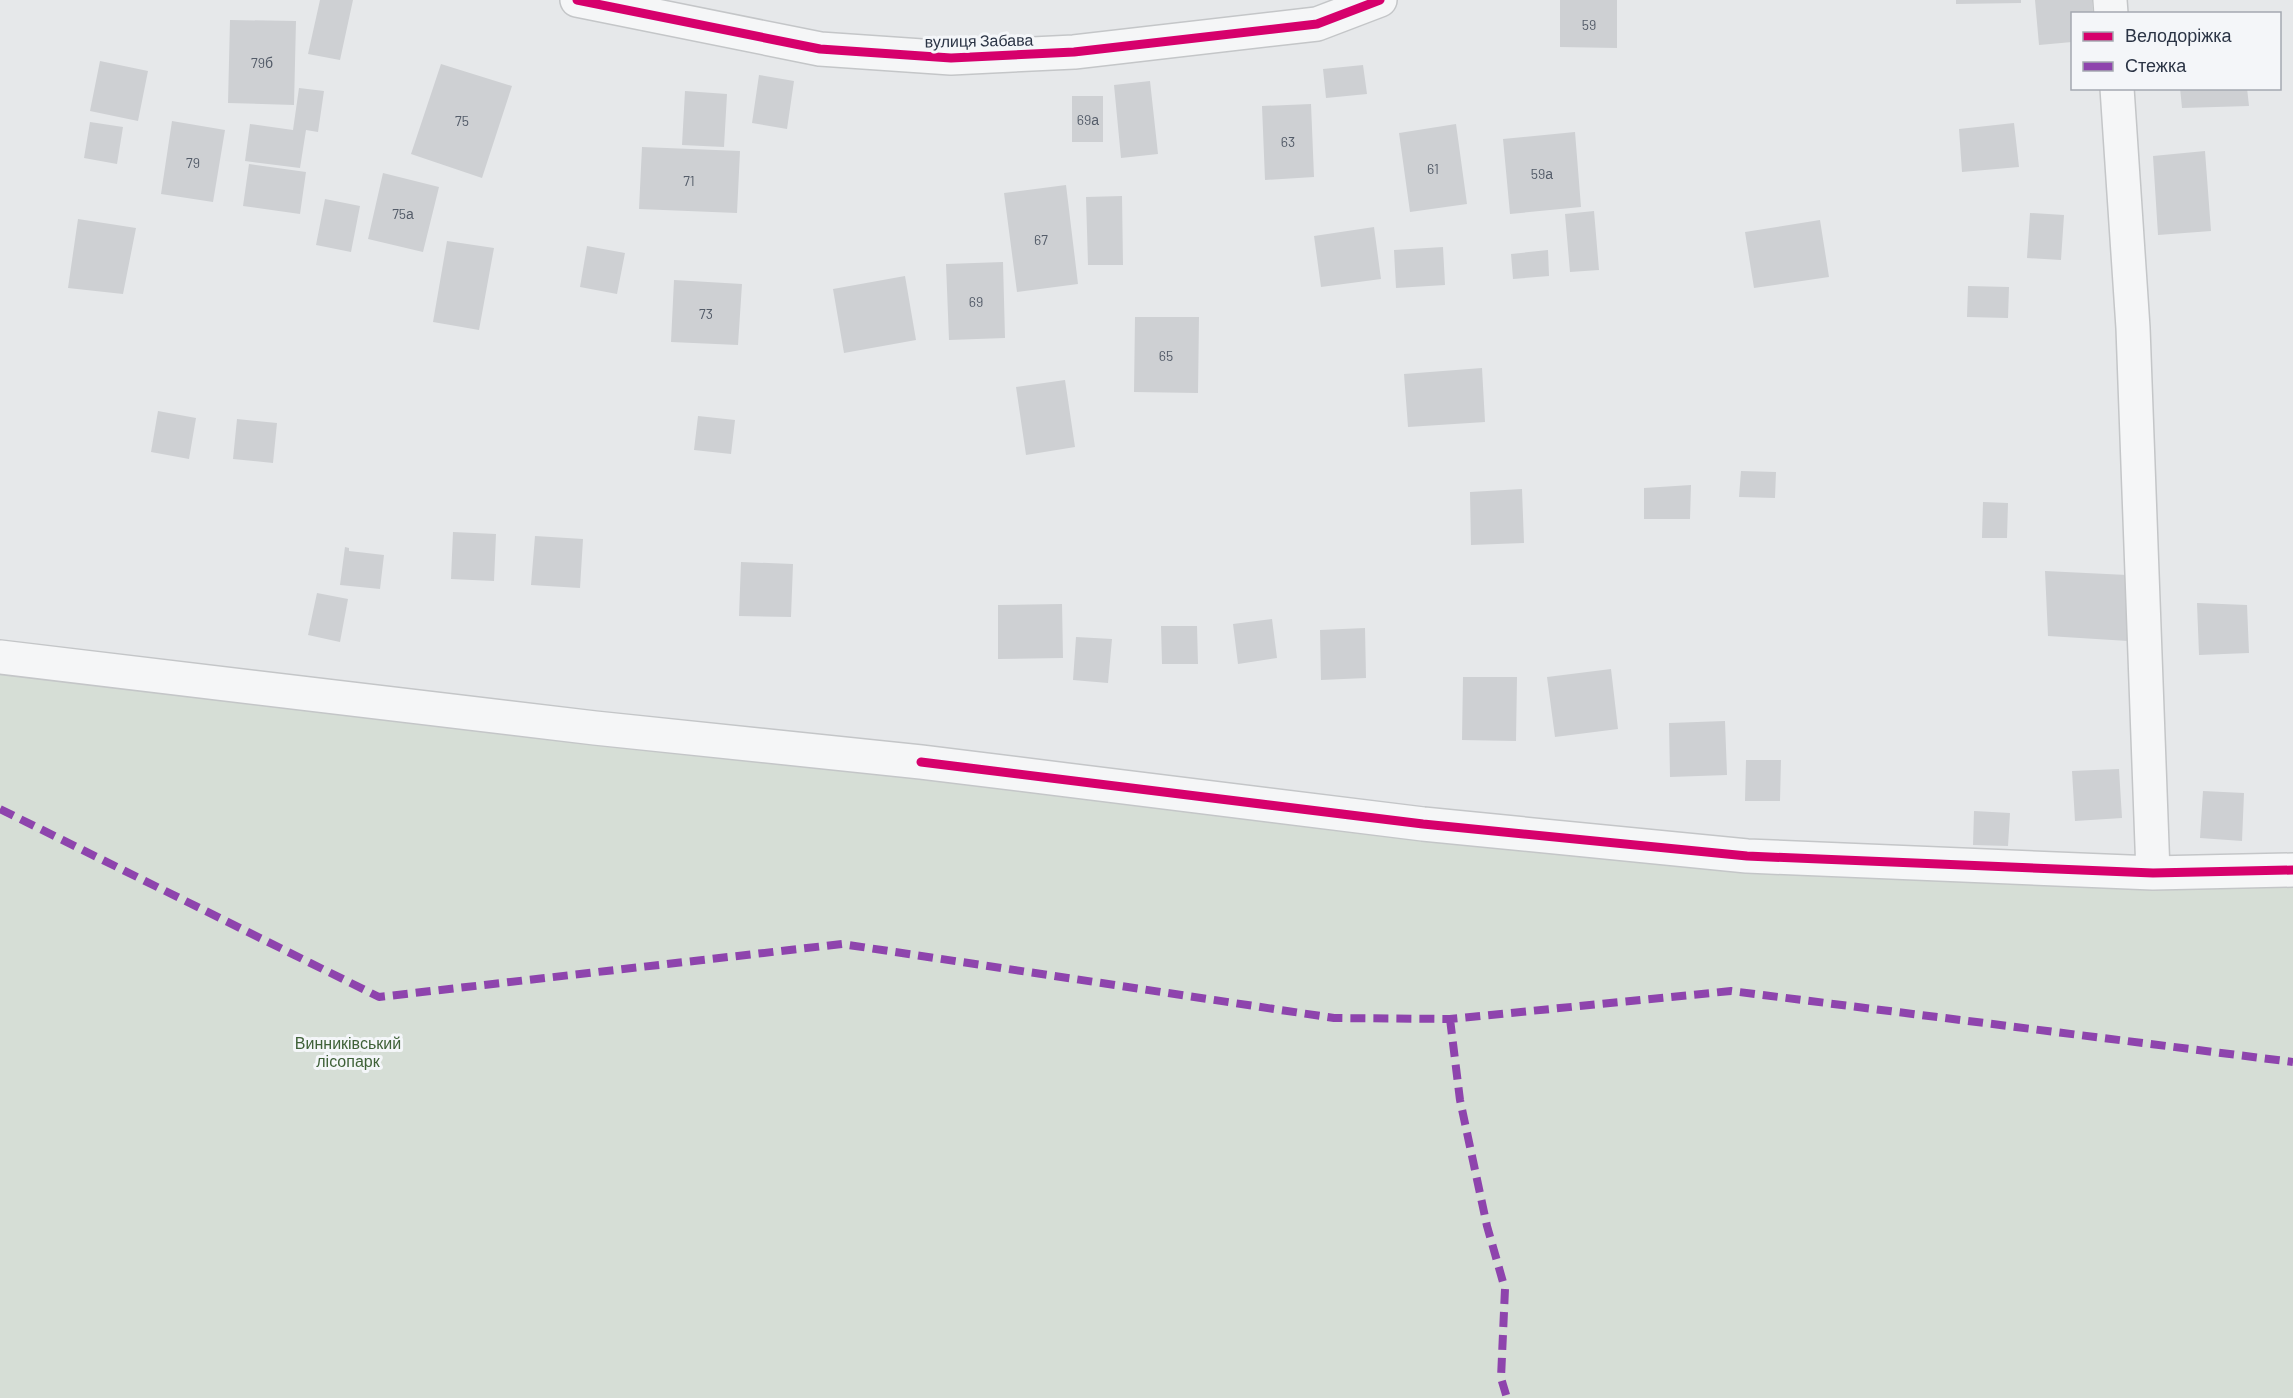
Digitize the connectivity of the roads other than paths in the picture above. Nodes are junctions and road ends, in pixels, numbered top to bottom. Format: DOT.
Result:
graph roads {
  1 [pos="577,0"];
  2 [pos="1380,0"];
  3 [pos="1318,12"];
  4 [pos="2116,90"];
  5 [pos="0,657"];
  6 [pos="2293,870"];
  7 [pos="2153,873"];
  1 -- 3 [label="street, вулиця Забава"];
  2 -- 3 [label="street, вулиця Забава"];
  4 -- 7 [label="street"];
  5 -- 7 [label="street"];
  6 -- 7 [label="street"];
}
